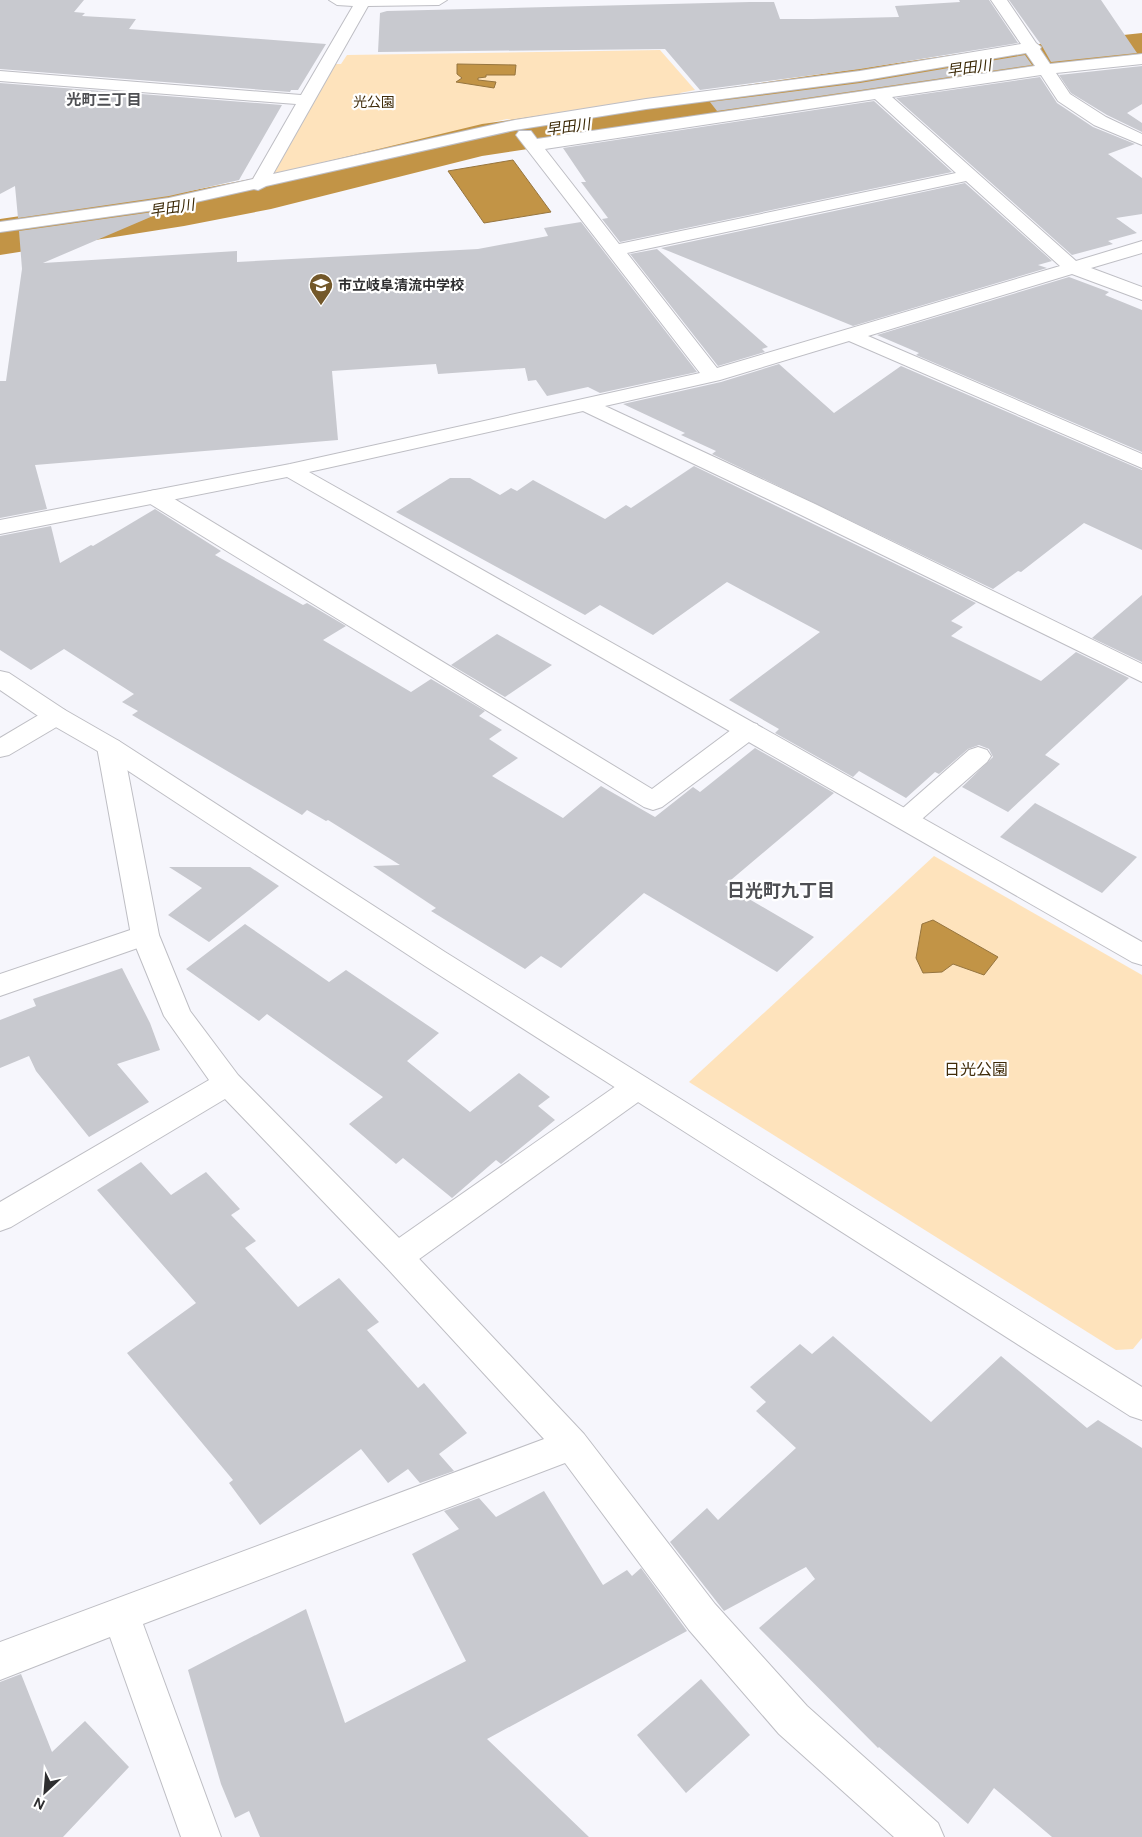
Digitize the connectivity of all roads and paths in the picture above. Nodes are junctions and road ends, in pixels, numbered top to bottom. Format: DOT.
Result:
graph roads {
  1 [pos="337,0"];
  2 [pos="439,0"];
  3 [pos="999,0"];
  4 [pos="363,1"];
  5 [pos="1040,58"];
  6 [pos="1142,59"];
  7 [pos="0,76"];
  8 [pos="878,93"];
  9 [pos="305,100"];
  10 [pos="517,127"];
  11 [pos="1142,140"];
  12 [pos="534,144"];
  13 [pos="970,175"];
  14 [pos="258,184"];
  15 [pos="0,226"];
  16 [pos="1142,247"];
  17 [pos="616,250"];
  18 [pos="1073,268"];
  19 [pos="1142,294"];
  20 [pos="853,336"];
  21 [pos="714,376"];
  22 [pos="586,406"];
  23 [pos="1142,462"];
  24 [pos="290,470"];
  25 [pos="155,496"];
  26 [pos="0,527"];
  27 [pos="1142,674"];
  28 [pos="0,680"];
  29 [pos="56,716"];
  30 [pos="748,730"];
  31 [pos="110,747"];
  32 [pos="0,748"];
  33 [pos="978,756"];
  34 [pos="905,820"];
  35 [pos="145,935"];
  36 [pos="1142,955"];
  37 [pos="0,985"];
  38 [pos="228,1082"];
  39 [pos="638,1087"];
  40 [pos="0,1218"];
  41 [pos="397,1257"];
  42 [pos="1140,1398"];
  43 [pos="572,1444"];
  44 [pos="121,1615"];
  45 [pos="0,1661"];
  46 [pos="201,1837"];
  47 [pos="924,1837"];
  1 -- 4 [label="street"];
  2 -- 4 [label="street"];
  3 -- 5 [label="street"];
  4 -- 9 [label="street"];
  5 -- 6 [label="street"];
  5 -- 8 [label="street"];
  5 -- 10 [label="street"];
  5 -- 11 [label="street"];
  7 -- 9 [label="street"];
  8 -- 12 [label="street"];
  8 -- 13 [label="street"];
  9 -- 14 [label="street"];
  10 -- 12 [label="street"];
  10 -- 14 [label="street"];
  12 -- 17 [label="street"];
  13 -- 17 [label="street"];
  13 -- 18 [label="street"];
  14 -- 15 [label="street"];
  16 -- 18 [label="street"];
  17 -- 21 [label="street"];
  18 -- 19 [label="street"];
  18 -- 20 [label="street"];
  20 -- 21 [label="street"];
  20 -- 23 [label="street"];
  21 -- 22 [label="street"];
  22 -- 24 [label="street"];
  22 -- 27 [label="street"];
  24 -- 25 [label="street"];
  24 -- 30 [label="street"];
  25 -- 26 [label="street"];
  25 -- 30 [label="street"];
  28 -- 29 [label="street"];
  29 -- 31 [label="street"];
  29 -- 32 [label="street"];
  30 -- 34 [label="street"];
  31 -- 35 [label="street"];
  31 -- 39 [label="street"];
  33 -- 34 [label="street"];
  34 -- 36 [label="street"];
  35 -- 37 [label="street"];
  35 -- 38 [label="street"];
  38 -- 40 [label="street"];
  38 -- 41 [label="street"];
  39 -- 41 [label="street"];
  39 -- 42 [label="street"];
  41 -- 43 [label="street"];
  43 -- 44 [label="street"];
  43 -- 47 [label="street"];
  44 -- 45 [label="street"];
  44 -- 46 [label="street"];
}
